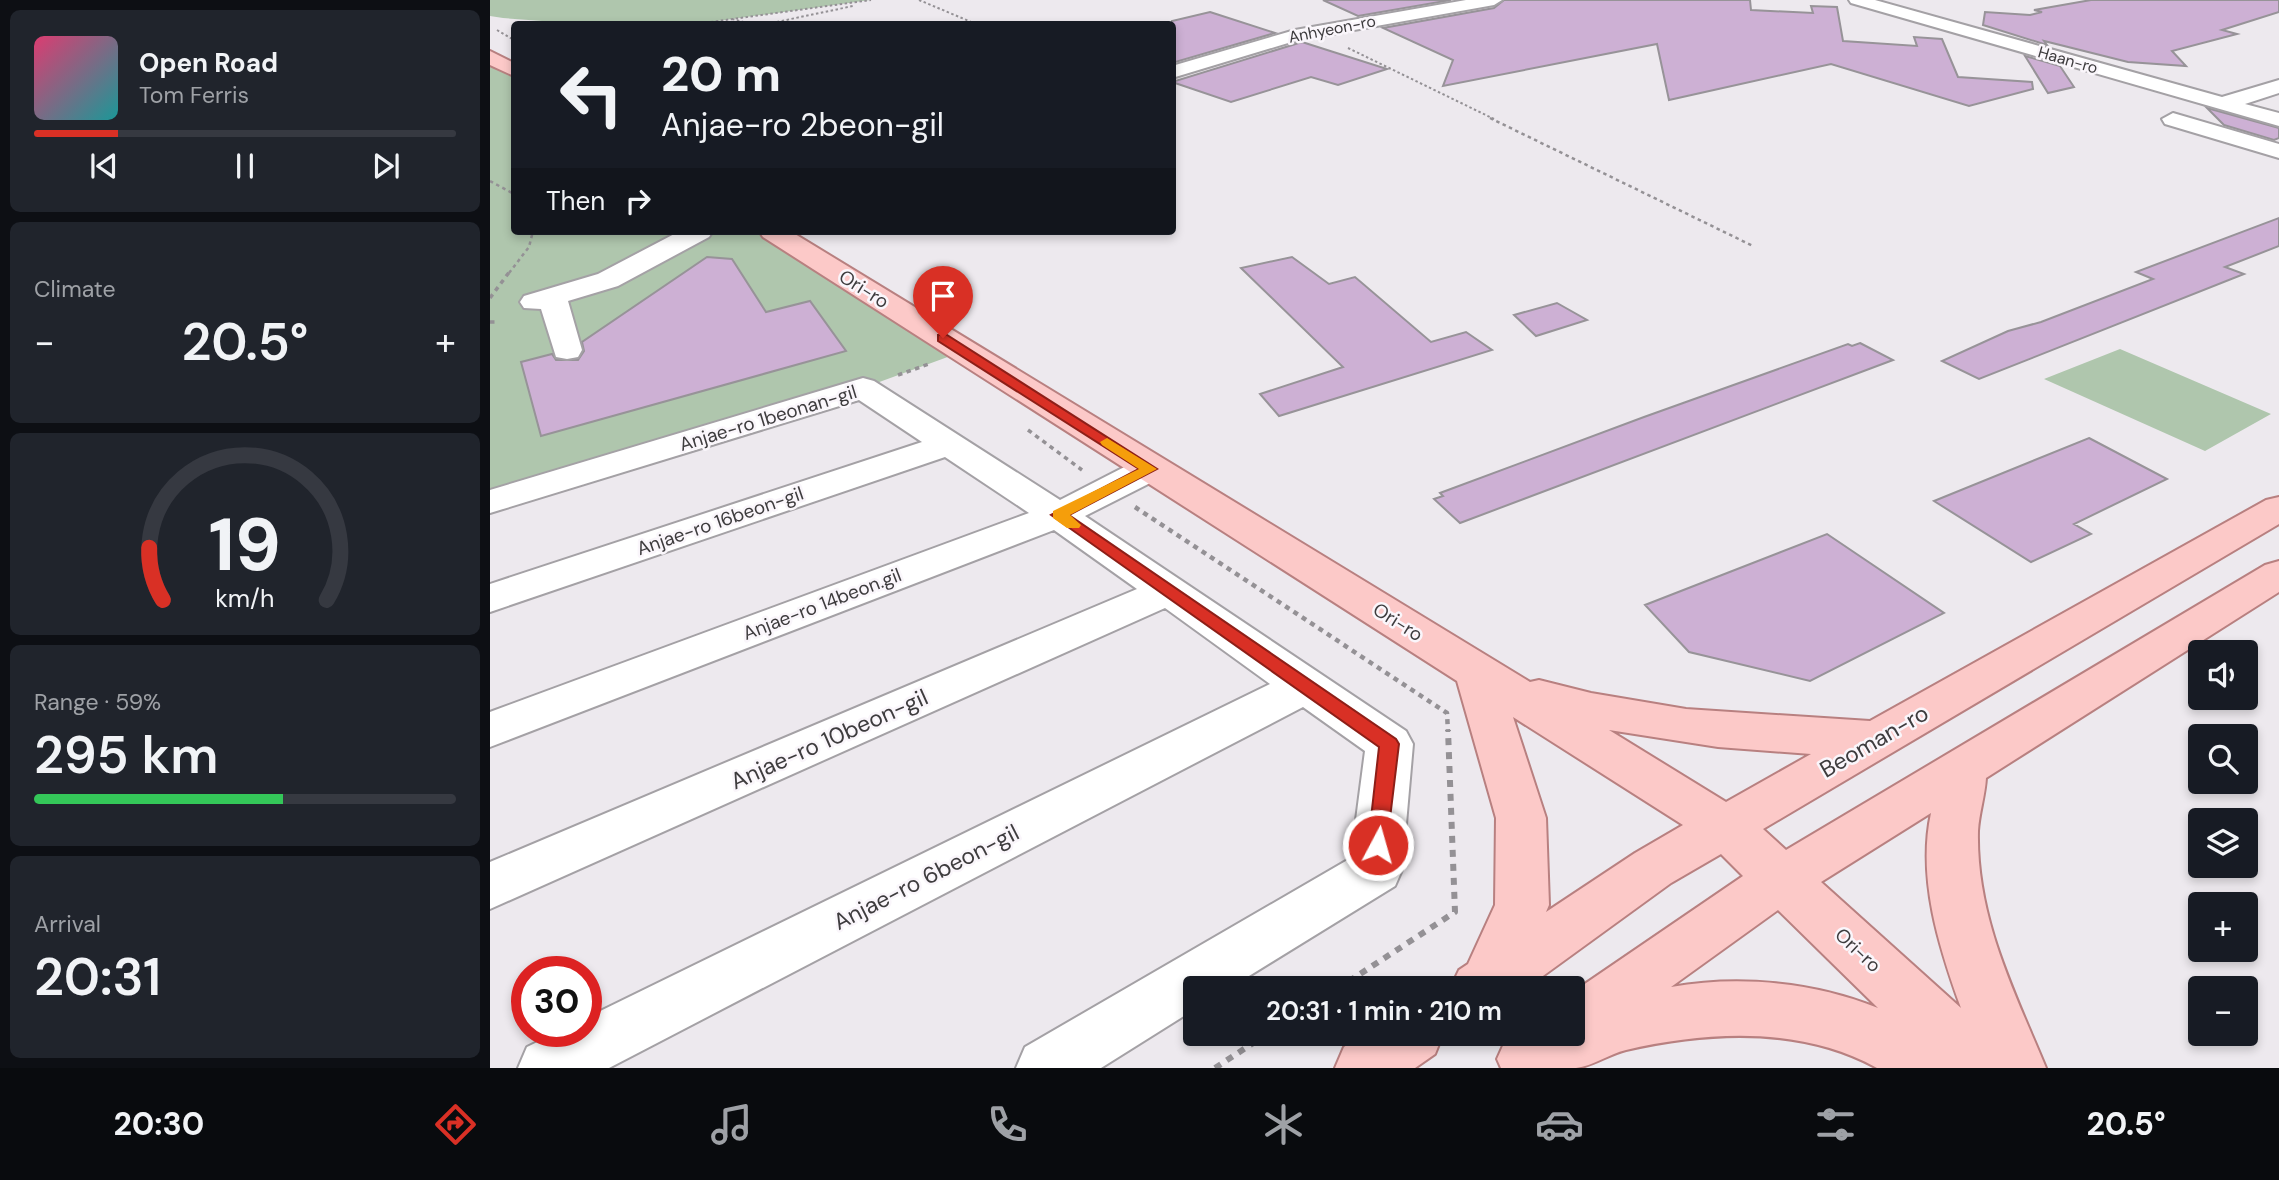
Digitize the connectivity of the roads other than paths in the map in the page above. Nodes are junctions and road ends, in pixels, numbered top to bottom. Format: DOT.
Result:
graph roads {
  1 [pos="1857,0"];
  2 [pos="1486,1"];
  3 [pos="490,57"];
  4 [pos="511,69"];
  5 [pos="1176,71"];
  6 [pos="2277,89"];
  7 [pos="2222,104"];
  8 [pos="2173,119"];
  9 [pos="2279,120"];
  10 [pos="2279,151"];
  11 [pos="659,235"];
  12 [pos="692,235"];
  13 [pos="778,235"];
  14 [pos="552,297"];
  15 [pos="567,350"];
  16 [pos="949,444"];
  17 [pos="1149,469"];
  18 [pos="490,502"];
  19 [pos="2279,508"];
  20 [pos="1058,515"];
  21 [pos="2279,574"];
  22 [pos="1168,591"];
  23 [pos="490,598"];
  24 [pos="1476,670"];
  25 [pos="1305,686"];
  26 [pos="490,730"];
  27 [pos="1876,739"];
  28 [pos="1962,768"];
  29 [pos="1726,827"];
  30 [pos="1782,879"];
  31 [pos="490,886"];
  32 [pos="1489,976"];
  33 [pos="1498,976"];
  34 [pos="1585,1017"];
  35 [pos="1397,1046"];
  36 [pos="1535,1054"];
  37 [pos="548,1068"];
  38 [pos="1046,1068"];
  39 [pos="1365,1068"];
  40 [pos="1936,1068"];
  41 [pos="1983,1068"];
  42 [pos="2016,1068"];
  1 -- 7 [label="street, Haan-ro"];
  2 -- 5 [label="street, Anhyeon-ro"];
  3 -- 4 [label="main road"];
  6 -- 7 [label="street"];
  7 -- 9 [label="street, Haan-ro"];
  8 -- 10 [label="street"];
  11 -- 14 [label="street"];
  12 -- 14 [label="street"];
  13 -- 17 [label="main road, Ori-ro"];
  14 -- 15 [label="street"];
  16 -- 18 [label="street, Anjae-ro 1beonan-gil"];
  16 -- 20 [label="street, Anjae-ro 1beonan-gil"];
  16 -- 23 [label="street, Anjae-ro 16beon-gil"];
  17 -- 20 [label="street, Anjae-ro 14beon.gil"];
  17 -- 24 [label="main road, Ori-ro"];
  19 -- 27 [label="main road, Beoman-ro"];
  20 -- 22 [label="street, Anjae-ro 1beonan-gil"];
  20 -- 26 [label="street, Anjae-ro 14beon.gil"];
  21 -- 28 [label="main road"];
  22 -- 25 [label="street, Anjae-ro 1beonan-gil"];
  22 -- 31 [label="street, Anjae-ro 10beon-gil"];
  24 -- 27 [label="main road"];
  24 -- 29 [label="main road, Ori-ro"];
  24 -- 32 [label="main road"];
  25 -- 37 [label="street, Anjae-ro 6beon-gil"];
  25 -- 38 [label="street, Anjae-ro 1beonan-gil"];
  27 -- 29 [label="main road, Beoman-ro"];
  28 -- 30 [label="main road"];
  28 -- 42 [label="main road"];
  29 -- 30 [label="main road, Ori-ro"];
  29 -- 33 [label="main road, Beoman-ro"];
  30 -- 34 [label="main road"];
  30 -- 41 [label="main road, Ori-ro"];
  35 -- 39 [label="main road"];
  36 -- 40 [label="main road"];
}
